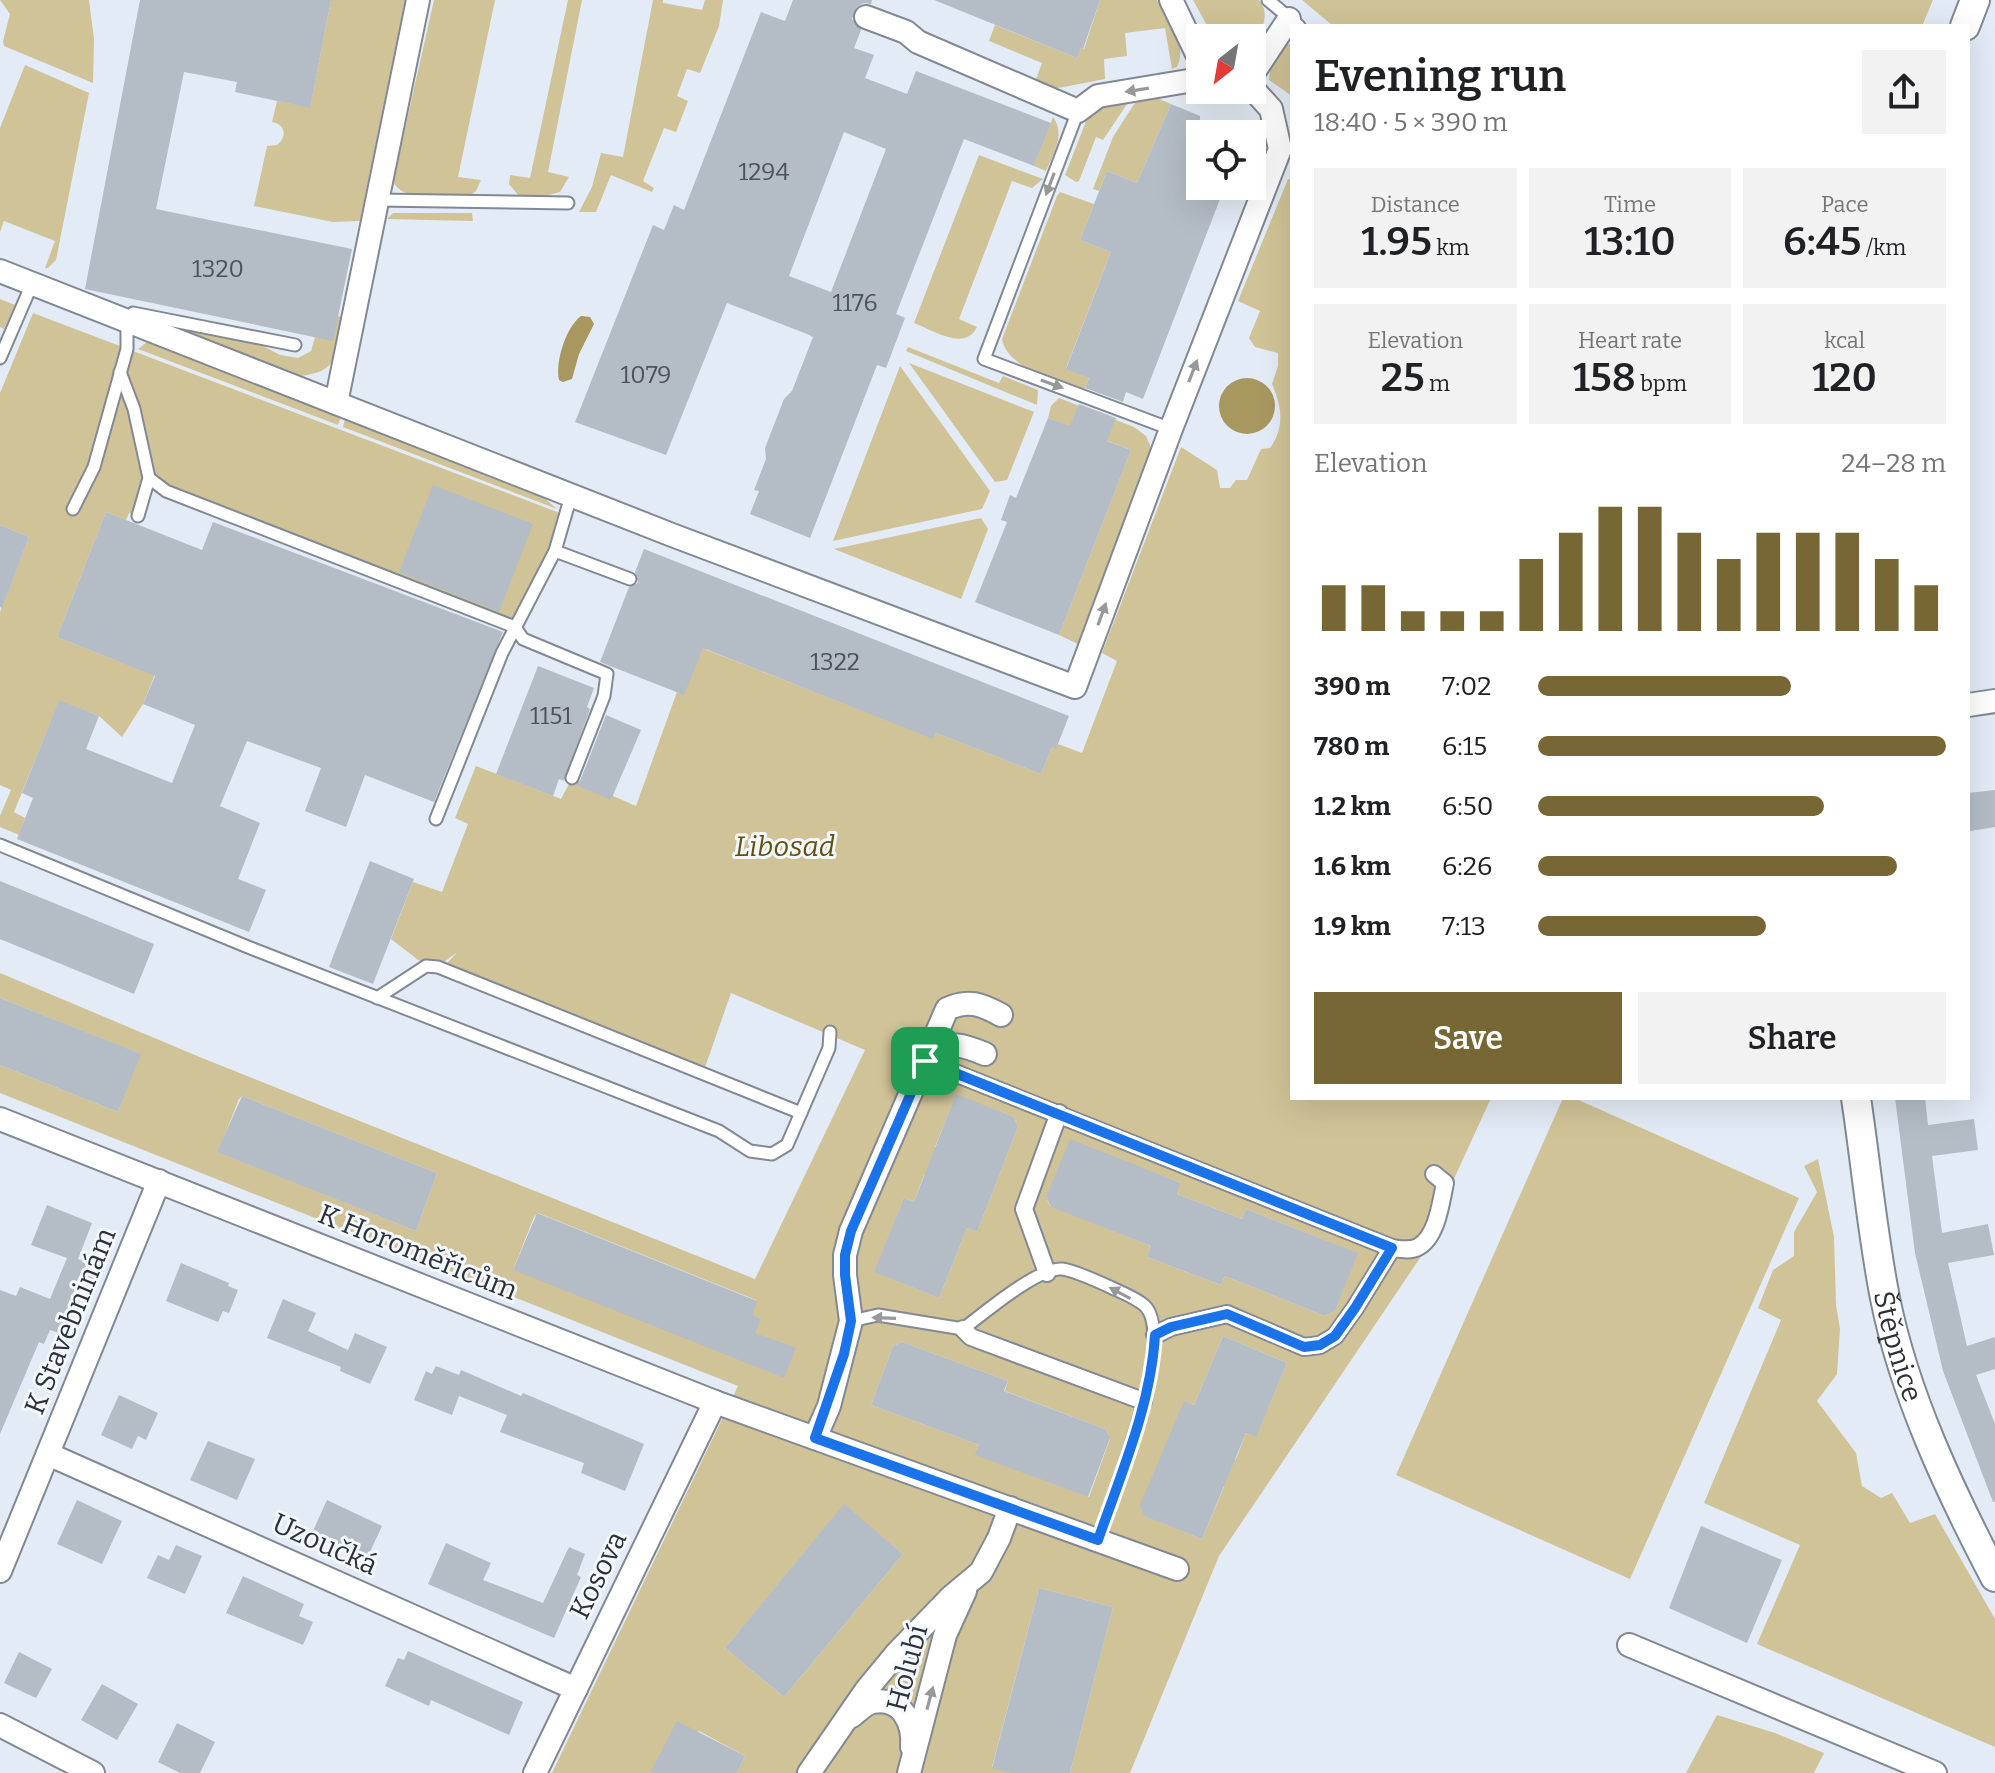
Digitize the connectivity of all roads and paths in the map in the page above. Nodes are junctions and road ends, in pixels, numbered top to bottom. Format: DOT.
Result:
graph roads {
  1 [pos="418,0"];
  2 [pos="1171,0"];
  3 [pos="1268,0"];
  4 [pos="1975,0"];
  5 [pos="866,17"];
  6 [pos="1294,23"];
  7 [pos="1966,24"];
  8 [pos="1290,28"];
  9 [pos="1186,31"];
  10 [pos="1266,58"];
  11 [pos="1186,81"];
  12 [pos="1266,103"];
  13 [pos="1078,111"];
  14 [pos="378,200"];
  15 [pos="568,203"];
  16 [pos="0,271"];
  17 [pos="32,284"];
  18 [pos="127,323"];
  19 [pos="295,345"];
  20 [pos="0,358"];
  21 [pos="120,371"];
  22 [pos="336,403"];
  23 [pos="1171,429"];
  24 [pos="149,478"];
  25 [pos="571,496"];
  26 [pos="73,509"];
  27 [pos="138,516"];
  28 [pos="555,551"];
  29 [pos="630,579"];
  30 [pos="515,627"];
  31 [pos="1995,701"];
  32 [pos="1970,705"];
  33 [pos="572,778"];
  34 [pos="436,819"];
  35 [pos="0,845"];
  36 [pos="377,998"];
  37 [pos="1001,1015"];
  38 [pos="830,1032"];
  39 [pos="985,1054"];
  40 [pos="927,1056"];
  41 [pos="1856,1100"];
  42 [pos="801,1113"];
  43 [pos="1059,1113"];
  44 [pos="0,1119"];
  45 [pos="1434,1174"];
  46 [pos="159,1181"];
  47 [pos="1392,1248"];
  48 [pos="1047,1273"];
  49 [pos="851,1321"];
  50 [pos="963,1329"];
  51 [pos="1155,1335"];
  52 [pos="1143,1401"];
  53 [pos="715,1402"];
  54 [pos="815,1438"];
  55 [pos="48,1454"];
  56 [pos="1010,1508"];
  57 [pos="1098,1540"];
  58 [pos="1177,1569"];
  59 [pos="0,1571"];
  60 [pos="1995,1577"];
  61 [pos="970,1583"];
  62 [pos="1629,1645"];
  63 [pos="576,1689"];
  64 [pos="842,1723"];
  65 [pos="0,1725"];
  66 [pos="909,1772"];
  67 [pos="93,1773"];
  68 [pos="535,1773"];
  69 [pos="809,1773"];
  70 [pos="1935,1773"];
  1 -- 14 [label="street"];
  2 -- 9 [label="street"];
  3 -- 6 [label="lane"];
  4 -- 7 [label="street"];
  5 -- 13 [label="street"];
  8 -- 10 [label="street"];
  11 -- 13 [label="street, one-way"];
  23 -- 12 [label="street, one-way"];
  13 -- 23 [label="lane, one-way"];
  14 -- 15 [label="lane"];
  14 -- 22 [label="street"];
  16 -- 17 [label="street"];
  17 -- 18 [label="street"];
  17 -- 20 [label="lane"];
  18 -- 19 [label="lane"];
  18 -- 21 [label="lane"];
  18 -- 22 [label="street"];
  21 -- 24 [label="lane"];
  21 -- 26 [label="lane"];
  22 -- 25 [label="street"];
  25 -- 23 [label="street, one-way"];
  24 -- 27 [label="lane"];
  24 -- 30 [label="lane"];
  25 -- 28 [label="lane"];
  28 -- 29 [label="lane"];
  28 -- 30 [label="lane"];
  30 -- 33 [label="lane"];
  30 -- 34 [label="lane"];
  31 -- 32 [label="street"];
  35 -- 36 [label="lane"];
  36 -- 42 [label="lane"];
  36 -- 42 [label="lane"];
  37 -- 40 [label="street"];
  38 -- 42 [label="lane"];
  39 -- 40 [label="street"];
  40 -- 43 [label="street"];
  40 -- 49 [label="street"];
  41 -- 60 [label="street, Štěpnice"];
  43 -- 47 [label="street"];
  43 -- 48 [label="street"];
  44 -- 46 [label="street, K Horoměřicům"];
  45 -- 47 [label="street"];
  46 -- 53 [label="street, K Horoměřicům"];
  46 -- 55 [label="street, K Stavebninám"];
  47 -- 51 [label="street"];
  48 -- 50 [label="lane"];
  51 -- 48 [label="lane, one-way"];
  50 -- 49 [label="lane, one-way"];
  49 -- 54 [label="street"];
  50 -- 52 [label="street"];
  51 -- 52 [label="lane"];
  52 -- 57 [label="lane"];
  53 -- 54 [label="street, K Horoměřicům"];
  53 -- 63 [label="street, Kosova"];
  54 -- 56 [label="street, K Horoměřicům"];
  55 -- 59 [label="street, K Stavebninám"];
  55 -- 63 [label="street, Uzoučká"];
  56 -- 57 [label="street, K Horoměřicům"];
  56 -- 61 [label="street, Holubí"];
  57 -- 58 [label="street, K Horoměřicům"];
  61 -- 64 [label="street, Holubí"];
  66 -- 61 [label="street, Holubí, one-way"];
  62 -- 70 [label="street"];
  63 -- 68 [label="street, Kosova"];
  64 -- 66 [label="street, Holubí"];
  64 -- 69 [label="street, Holubí"];
  65 -- 67 [label="street"];
}
